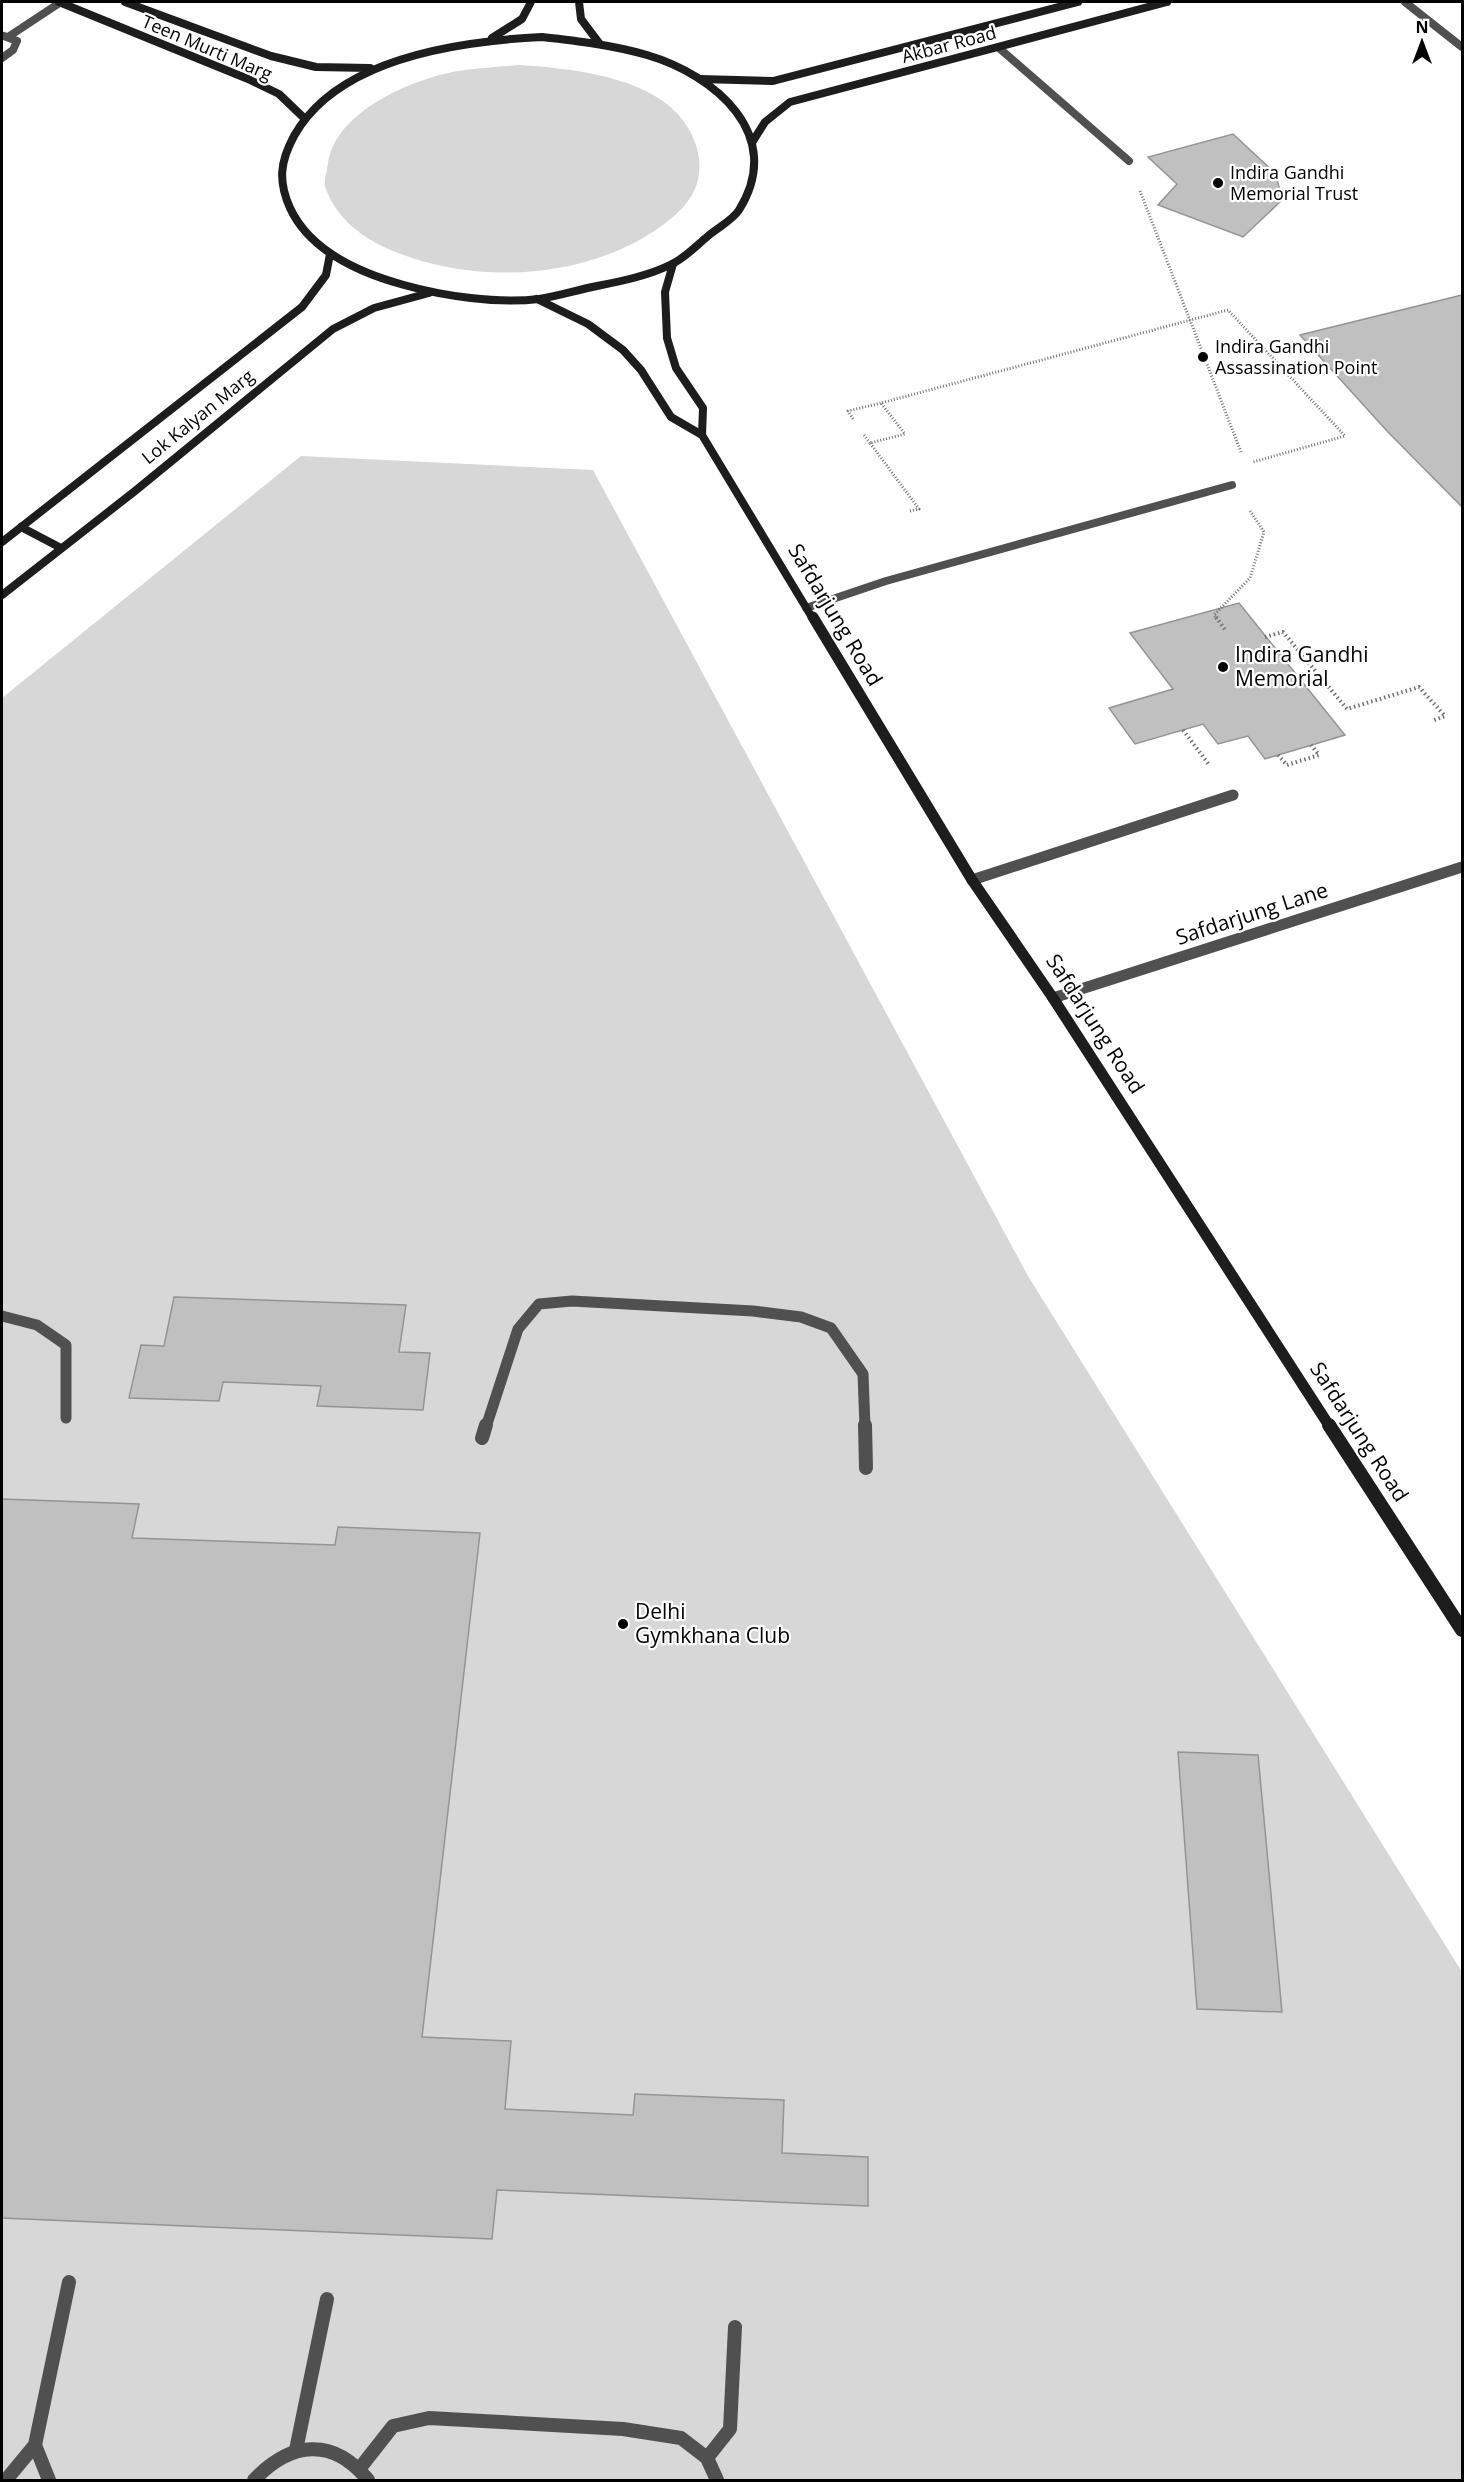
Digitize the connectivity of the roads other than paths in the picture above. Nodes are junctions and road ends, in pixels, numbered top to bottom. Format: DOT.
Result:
graph roads {
  1 [pos="60,2"];
  2 [pos="124,2"];
  3 [pos="531,2"];
  4 [pos="579,2"];
  5 [pos="1078,2"];
  6 [pos="1167,2"];
  7 [pos="1405,2"];
  8 [pos="5,36"];
  9 [pos="485,40"];
  10 [pos="598,43"];
  11 [pos="1462,47"];
  12 [pos="999,48"];
  13 [pos="2,58"];
  14 [pos="379,68"];
  15 [pos="700,79"];
  16 [pos="304,118"];
  17 [pos="753,141"];
  18 [pos="1129,161"];
  19 [pos="330,254"];
  20 [pos="673,264"];
  21 [pos="430,292"];
  22 [pos="537,298"];
  23 [pos="702,435"];
  24 [pos="1232,485"];
  25 [pos="21,527"];
  26 [pos="2,542"];
  27 [pos="62,548"];
  28 [pos="2,595"];
  29 [pos="806,608"];
  30 [pos="1233,795"];
  31 [pos="1462,867"];
  32 [pos="972,880"];
  33 [pos="1053,998"];
  34 [pos="2,1316"];
  35 [pos="66,1418"];
  36 [pos="482,1438"];
  37 [pos="866,1468"];
  38 [pos="1462,1630"];
  39 [pos="69,2282"];
  40 [pos="327,2300"];
  41 [pos="735,2328"];
  42 [pos="35,2445"];
  43 [pos="296,2451"];
  44 [pos="707,2458"];
  45 [pos="364,2474"];
  46 [pos="6,2481"];
  47 [pos="49,2481"];
  48 [pos="254,2481"];
  49 [pos="717,2481"];
  1 -- 8 [label="street"];
  1 -- 16 [label="main road, Teen Murti Marg"];
  2 -- 14 [label="main road, Teen Murti Marg"];
  3 -- 9 [label="main road"];
  4 -- 10 [label="main road"];
  5 -- 15 [label="main road, Akbar Road"];
  6 -- 12 [label="main road, Akbar Road"];
  7 -- 11 [label="street"];
  8 -- 13 [label="street"];
  9 -- 10 [label="main road"];
  9 -- 14 [label="main road"];
  10 -- 15 [label="main road"];
  12 -- 17 [label="main road, Akbar Road"];
  12 -- 18 [label="street"];
  14 -- 16 [label="main road"];
  15 -- 17 [label="main road"];
  16 -- 19 [label="main road"];
  17 -- 20 [label="main road"];
  19 -- 21 [label="main road"];
  19 -- 25 [label="main road, Lok Kalyan Marg"];
  20 -- 22 [label="main road"];
  20 -- 23 [label="main road, Safdarjung Road"];
  21 -- 22 [label="main road"];
  21 -- 27 [label="main road, Lok Kalyan Marg"];
  22 -- 23 [label="main road, Safdarjung Road"];
  23 -- 29 [label="main road, Safdarjung Road"];
  24 -- 29 [label="street"];
  25 -- 26 [label="main road, Lok Kalyan Marg"];
  25 -- 27 [label="main road"];
  27 -- 28 [label="main road, Lok Kalyan Marg"];
  29 -- 32 [label="main road, Safdarjung Road"];
  30 -- 32 [label="street"];
  31 -- 33 [label="street, Safdarjung Lane"];
  32 -- 33 [label="main road, Safdarjung Road"];
  33 -- 38 [label="main road, Safdarjung Road"];
  34 -- 35 [label="street"];
  36 -- 37 [label="street"];
  39 -- 42 [label="street"];
  40 -- 43 [label="street"];
  41 -- 44 [label="street"];
  42 -- 46 [label="street"];
  42 -- 47 [label="street"];
  43 -- 45 [label="street"];
  43 -- 48 [label="street"];
  44 -- 45 [label="street"];
  44 -- 49 [label="street"];
}
